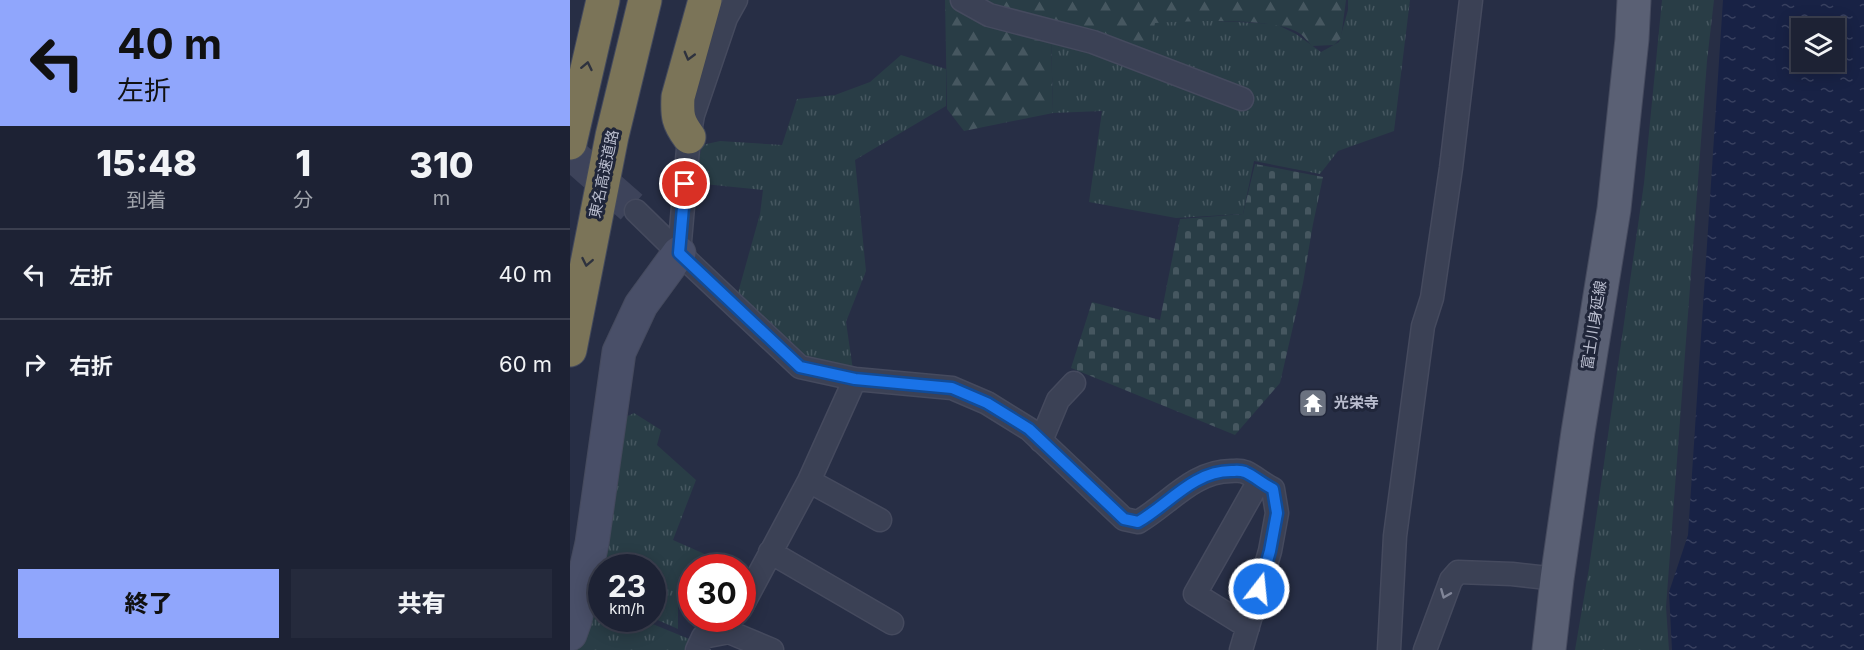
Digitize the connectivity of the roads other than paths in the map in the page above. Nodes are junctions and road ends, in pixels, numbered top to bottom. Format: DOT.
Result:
graph roads {
  1 [pos="603,0"];
  2 [pos="645,0"];
  3 [pos="664,0"];
  4 [pos="705,0"];
  5 [pos="736,0"];
  6 [pos="962,0"];
  7 [pos="1471,0"];
  8 [pos="1634,0"];
  9 [pos="1242,99"];
  10 [pos="689,138"];
  11 [pos="570,143"];
  12 [pos="636,211"];
  13 [pos="593,228"];
  14 [pos="679,253"];
  15 [pos="570,350"];
  16 [pos="855,379"];
  17 [pos="1074,383"];
  18 [pos="1041,441"];
  19 [pos="809,481"];
  20 [pos="1259,481"];
  21 [pos="880,520"];
  22 [pos="770,552"];
  23 [pos="756,579"];
  24 [pos="1557,579"];
  25 [pos="575,596"];
  26 [pos="892,622"];
  27 [pos="1248,627"];
  28 [pos="716,632"];
  29 [pos="744,632"];
  30 [pos="570,634"];
  31 [pos="697,650"];
  32 [pos="772,650"];
  33 [pos="1241,650"];
  34 [pos="1389,650"];
  35 [pos="1425,650"];
  36 [pos="1549,650"];
  11 -- 1 [label="highway, one-way"];
  2 -- 13 [label="highway, 東名高速道路"];
  3 -- 13 [label="highway"];
  4 -- 10 [label="highway, one-way"];
  5 -- 10 [label="street"];
  6 -- 9 [label="street"];
  7 -- 34 [label="street"];
  8 -- 24 [label="main road, 富士川身延線"];
  10 -- 14 [label="street"];
  12 -- 14 [label="street"];
  13 -- 15 [label="highway, 東名高速道路, one-way"];
  14 -- 16 [label="street"];
  14 -- 25 [label="street"];
  16 -- 18 [label="street"];
  16 -- 19 [label="street"];
  17 -- 18 [label="street"];
  18 -- 20 [label="street"];
  19 -- 21 [label="street"];
  19 -- 22 [label="street"];
  20 -- 27 [label="street"];
  20 -- 27 [label="street"];
  22 -- 23 [label="street"];
  22 -- 26 [label="street"];
  24 -- 35 [label="street, one-way"];
  24 -- 36 [label="main road, 富士川身延線"];
  25 -- 30 [label="street"];
  27 -- 33 [label="street"];
  28 -- 31 [label="street"];
  29 -- 32 [label="street"];
}
